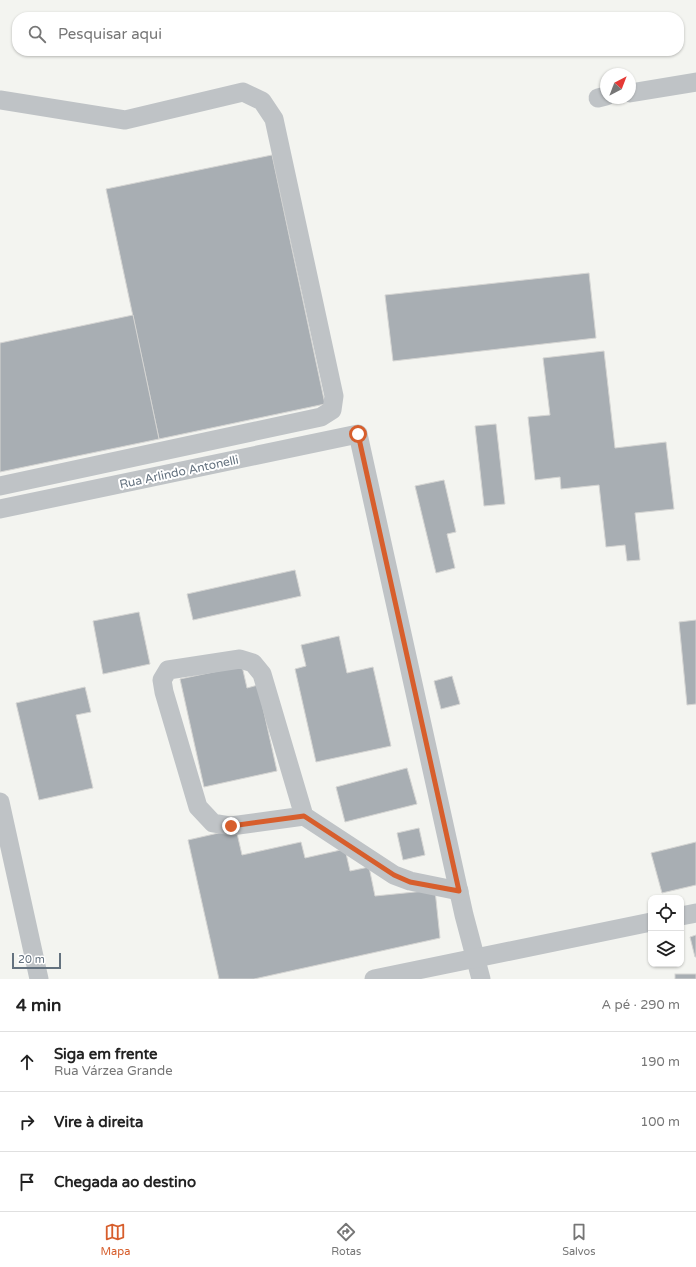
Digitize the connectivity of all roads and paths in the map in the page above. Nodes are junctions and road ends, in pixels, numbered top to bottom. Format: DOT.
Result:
graph roads {
  1 [pos="696,82"];
  2 [pos="636,92"];
  3 [pos="0,100"];
  4 [pos="0,486"];
  5 [pos="0,509"];
  6 [pos="0,802"];
  7 [pos="304,816"];
  8 [pos="459,891"];
  9 [pos="696,913"];
  10 [pos="684,915"];
  11 [pos="648,923"];
  12 [pos="476,958"];
  13 [pos="39,979"];
  14 [pos="374,979"];
  15 [pos="481,979"];
  1 -- 2 [label="street"];
  3 -- 4 [label="street"];
  5 -- 8 [label="street, Rua Arlindo Antonelli"];
  6 -- 13 [label="street"];
  7 -- 7 [label="street"];
  7 -- 8 [label="street"];
  8 -- 12 [label="street"];
  9 -- 10 [label="street"];
  11 -- 12 [label="street"];
  12 -- 14 [label="street"];
  12 -- 15 [label="street"];
}
